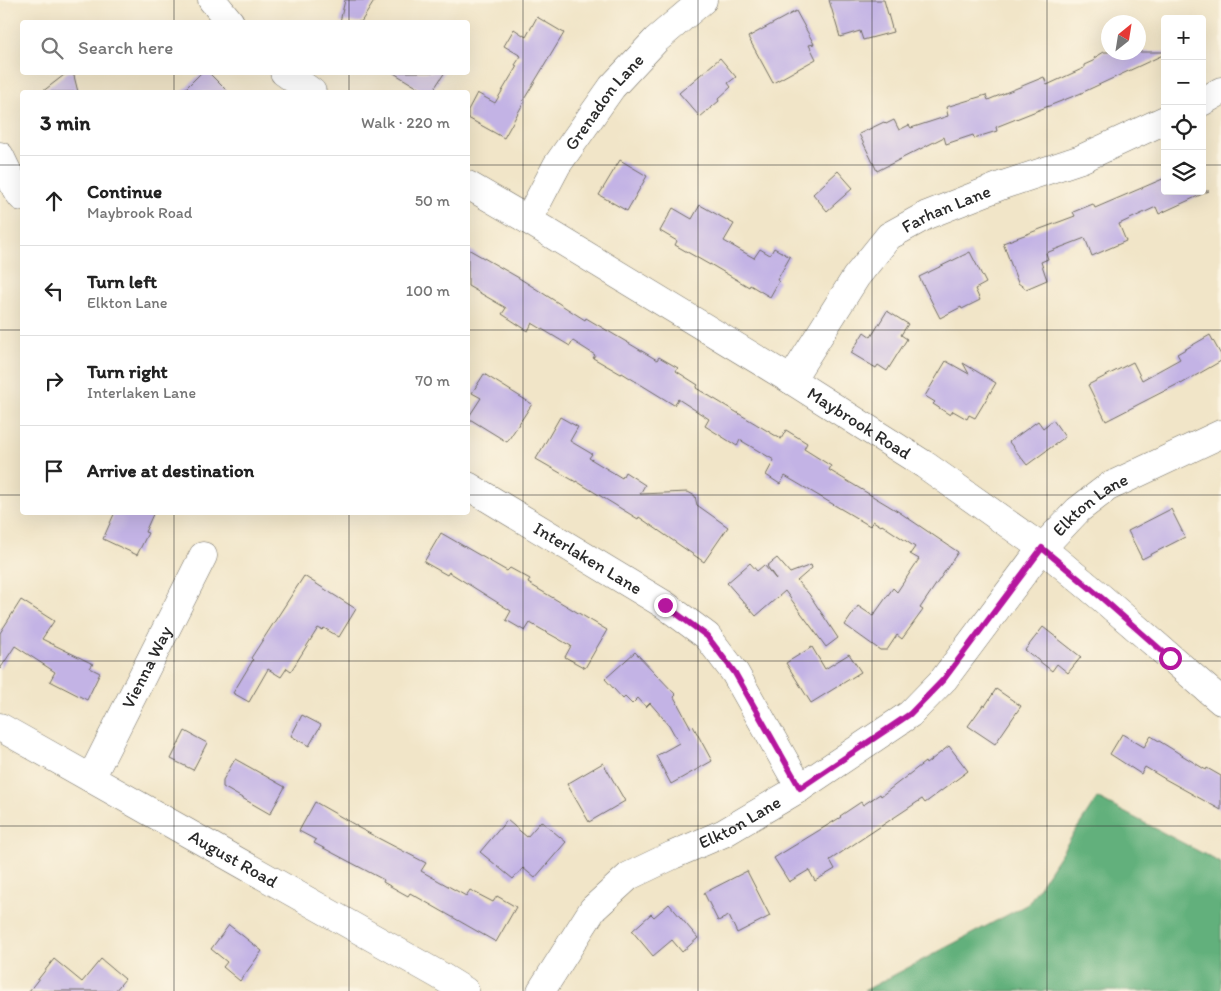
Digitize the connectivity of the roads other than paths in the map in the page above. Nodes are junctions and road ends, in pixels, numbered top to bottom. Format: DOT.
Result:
graph roads {
  1 [pos="212,0"];
  2 [pos="703,0"];
  3 [pos="228,20"];
  4 [pos="288,75"];
  5 [pos="309,90"];
  6 [pos="1221,91"];
  7 [pos="1206,100"];
  8 [pos="1161,122"];
  9 [pos="0,156"];
  10 [pos="470,186"];
  11 [pos="20,194"];
  12 [pos="528,220"];
  13 [pos="792,380"];
  14 [pos="1221,434"];
  15 [pos="470,487"];
  16 [pos="1042,548"];
  17 [pos="203,556"];
  18 [pos="1221,701"];
  19 [pos="0,727"];
  20 [pos="91,778"];
  21 [pos="800,788"];
  22 [pos="433,983"];
  23 [pos="465,991"];
  24 [pos="540,991"];
  1 -- 3 [label="street"];
  2 -- 12 [label="street, Grenadon Lane"];
  4 -- 5 [label="street"];
  6 -- 7 [label="street"];
  8 -- 13 [label="street, Farhan Lane"];
  9 -- 11 [label="street"];
  10 -- 12 [label="street, Maybrook Road"];
  12 -- 13 [label="street, Maybrook Road"];
  13 -- 16 [label="street, Maybrook Road"];
  14 -- 16 [label="street, Elkton Lane"];
  15 -- 21 [label="street, Interlaken Lane"];
  16 -- 18 [label="street, Maybrook Road"];
  16 -- 21 [label="street, Elkton Lane"];
  17 -- 20 [label="street, Vienna Way"];
  19 -- 20 [label="street, August Road"];
  20 -- 22 [label="street, August Road"];
  21 -- 24 [label="street, Elkton Lane"];
  22 -- 23 [label="street, August Road"];
}
